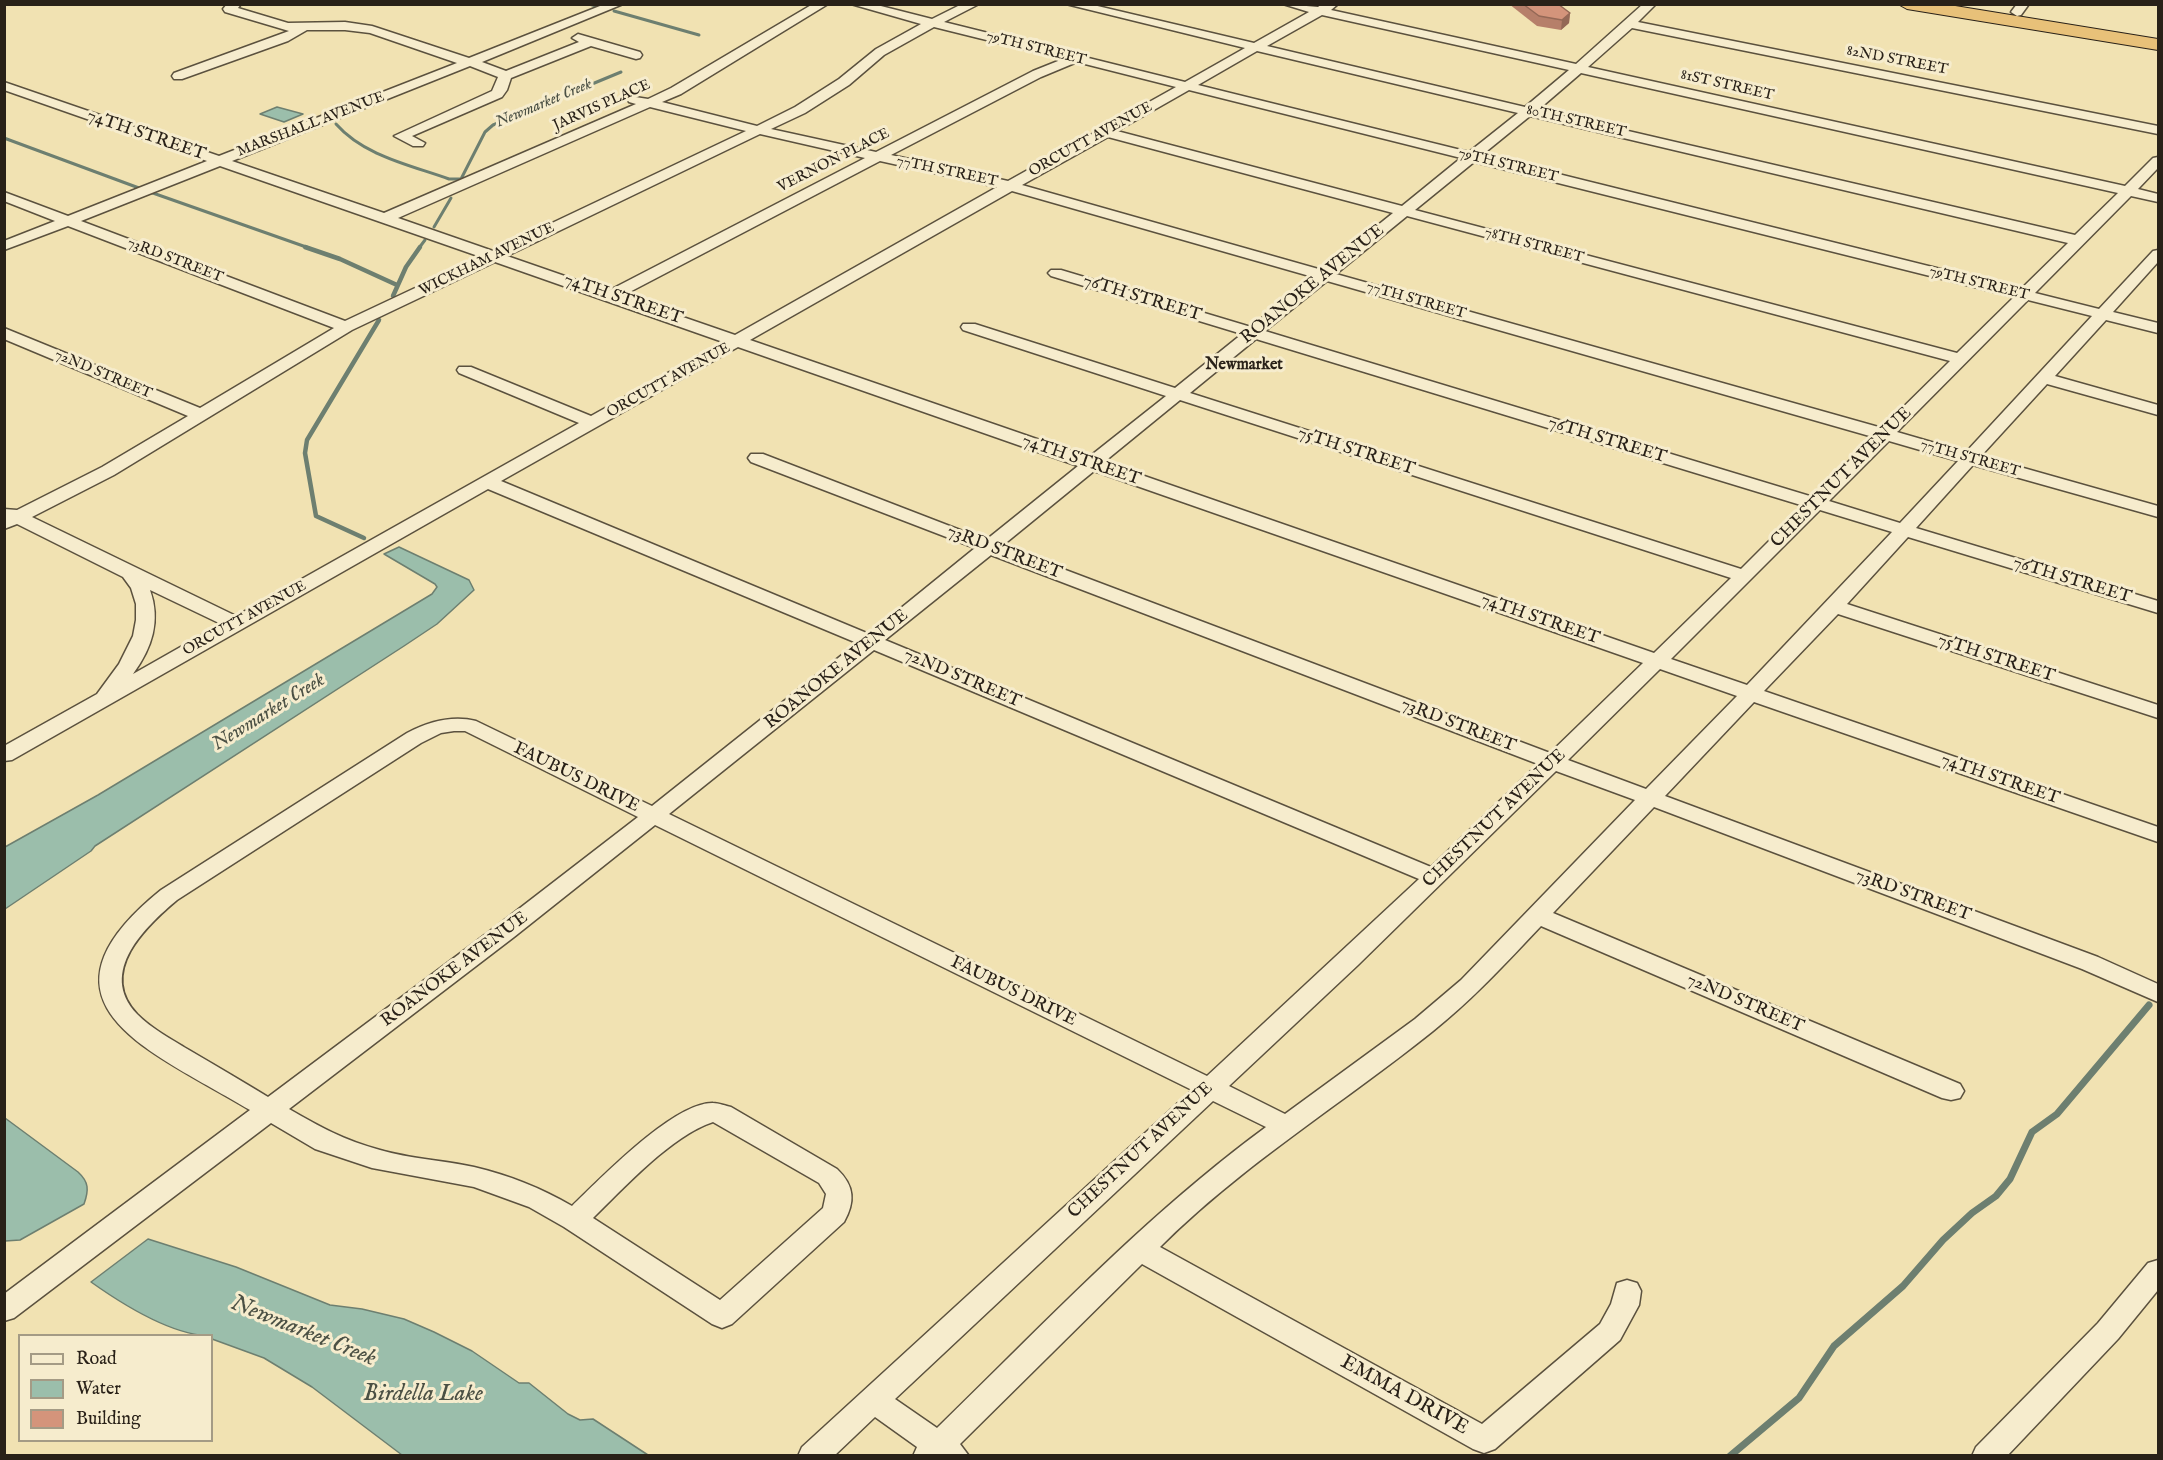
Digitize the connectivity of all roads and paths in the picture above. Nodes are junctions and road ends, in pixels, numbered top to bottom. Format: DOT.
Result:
graph roads {
  1 [pos="235,4"];
  2 [pos="617,4"];
  3 [pos="822,4"];
  4 [pos="857,4"];
  5 [pos="973,4"];
  6 [pos="1072,4"];
  7 [pos="1289,4"];
  8 [pos="1650,4"];
  9 [pos="1907,4"];
  10 [pos="1970,4"];
  11 [pos="1326,8"];
  12 [pos="2020,8"];
  13 [pos="932,23"];
  14 [pos="1629,24"];
  15 [pos="303,28"];
  16 [pos="566,35"];
  17 [pos="2155,41"];
  18 [pos="590,42"];
  19 [pos="1256,48"];
  20 [pos="636,55"];
  21 [pos="1074,59"];
  22 [pos="470,63"];
  23 [pos="1577,69"];
  24 [pos="178,76"];
  25 [pos="505,76"];
  26 [pos="4,86"];
  27 [pos="1187,87"];
  28 [pos="641,101"];
  29 [pos="1528,111"];
  30 [pos="759,130"];
  31 [pos="2158,130"];
  32 [pos="1106,132"];
  33 [pos="418,143"];
  34 [pos="878,157"];
  35 [pos="1470,157"];
  36 [pos="219,161"];
  37 [pos="2158,161"];
  38 [pos="1010,186"];
  39 [pos="2127,191"];
  40 [pos="4,196"];
  41 [pos="2158,198"];
  42 [pos="1403,211"];
  43 [pos="386,218"];
  44 [pos="69,220"];
  45 [pos="2080,241"];
  46 [pos="4,246"];
  47 [pos="495,256"];
  48 [pos="2157,257"];
  49 [pos="1056,273"];
  50 [pos="1325,275"];
  51 [pos="2026,295"];
  52 [pos="609,296"];
  53 [pos="2103,314"];
  54 [pos="346,327"];
  55 [pos="969,327"];
  56 [pos="2158,328"];
  57 [pos="4,333"];
  58 [pos="1254,333"];
  59 [pos="739,341"];
  60 [pos="1962,359"];
  61 [pos="465,370"];
  62 [pos="2043,378"];
  63 [pos="1178,394"];
  64 [pos="2158,410"];
  65 [pos="201,416"];
  66 [pos="594,423"];
  67 [pos="1886,435"];
  68 [pos="757,458"];
  69 [pos="1969,459"];
  70 [pos="1091,464"];
  71 [pos="488,482"];
  72 [pos="1817,504"];
  73 [pos="2158,512"];
  74 [pos="9,517"];
  75 [pos="1904,530"];
  76 [pos="988,547"];
  77 [pos="130,573"];
  78 [pos="1744,576"];
  79 [pos="1834,606"];
  80 [pos="2158,607"];
  81 [pos="237,624"];
  82 [pos="872,642"];
  83 [pos="1658,661"];
  84 [pos="1751,693"];
  85 [pos="92,706"];
  86 [pos="2158,712"];
  87 [pos="4,755"];
  88 [pos="1554,762"];
  89 [pos="1650,798"];
  90 [pos="653,816"];
  91 [pos="2158,835"];
  92 [pos="1435,877"];
  93 [pos="1538,916"];
  94 [pos="2158,994"];
  95 [pos="1210,1088"];
  96 [pos="1951,1091"];
  97 [pos="270,1111"];
  98 [pos="1287,1126"];
  99 [pos="574,1220"];
  100 [pos="1140,1249"];
  101 [pos="2158,1271"];
  102 [pos="1627,1291"];
  103 [pos="4,1310"];
  104 [pos="873,1400"];
  105 [pos="940,1452"];
  106 [pos="813,1455"];
  107 [pos="1987,1455"];
  1 -- 15 [label="street"];
  2 -- 22 [label="street, MARSHALL AVENUE"];
  3 -- 28 [label="street, JARVIS PLACE"];
  4 -- 13 [label="street, 79TH STREET"];
  5 -- 13 [label="street, WICKHAM AVENUE"];
  6 -- 19 [label="street, 80TH STREET"];
  7 -- 11 [label="street, 81ST STREET"];
  8 -- 14 [label="street, ROANOKE AVENUE"];
  9 -- 17 [label="highway"];
  10 -- 12 [label="highway"];
  11 -- 19 [label="street, ORCUTT AVENUE"];
  11 -- 23 [label="street, 81ST STREET"];
  12 -- 17 [label="highway"];
  13 -- 21 [label="street, 79TH STREET"];
  13 -- 30 [label="street, WICKHAM AVENUE"];
  14 -- 23 [label="street, ROANOKE AVENUE"];
  14 -- 31 [label="street, 82ND STREET"];
  15 -- 22 [label="street"];
  15 -- 24 [label="street"];
  16 -- 18 [label="street"];
  18 -- 20 [label="street"];
  18 -- 25 [label="street"];
  19 -- 27 [label="street, ORCUTT AVENUE"];
  19 -- 29 [label="street, 80TH STREET"];
  21 -- 27 [label="street, 79TH STREET"];
  21 -- 34 [label="street, VERNON PLACE"];
  22 -- 25 [label="street"];
  22 -- 36 [label="street, MARSHALL AVENUE"];
  23 -- 29 [label="street, ROANOKE AVENUE"];
  23 -- 39 [label="street, 81ST STREET"];
  25 -- 33 [label="street"];
  26 -- 36 [label="street, 74TH STREET"];
  27 -- 32 [label="street, ORCUTT AVENUE"];
  27 -- 35 [label="street, 79TH STREET"];
  28 -- 30 [label="street, 77TH STREET"];
  28 -- 43 [label="street, JARVIS PLACE"];
  29 -- 35 [label="street, ROANOKE AVENUE"];
  29 -- 45 [label="street, 80TH STREET"];
  30 -- 34 [label="street, 77TH STREET"];
  30 -- 47 [label="street, WICKHAM AVENUE"];
  32 -- 38 [label="street, ORCUTT AVENUE"];
  32 -- 42 [label="street, 78TH STREET"];
  34 -- 38 [label="street, 77TH STREET"];
  34 -- 52 [label="street, VERNON PLACE"];
  35 -- 42 [label="street, ROANOKE AVENUE"];
  35 -- 51 [label="street, 79TH STREET"];
  36 -- 43 [label="street, 74TH STREET"];
  36 -- 44 [label="street, MARSHALL AVENUE"];
  37 -- 39 [label="street, CHESTNUT AVENUE"];
  38 -- 50 [label="street, 77TH STREET"];
  38 -- 59 [label="street, ORCUTT AVENUE"];
  39 -- 41 [label="street, 81ST STREET"];
  39 -- 45 [label="street, CHESTNUT AVENUE"];
  40 -- 44 [label="street, 73RD STREET"];
  42 -- 50 [label="street, ROANOKE AVENUE"];
  42 -- 60 [label="street, 78TH STREET"];
  43 -- 47 [label="street, 74TH STREET"];
  44 -- 46 [label="street, MARSHALL AVENUE"];
  44 -- 54 [label="street, 73RD STREET"];
  45 -- 51 [label="street, CHESTNUT AVENUE"];
  47 -- 52 [label="street, 74TH STREET"];
  47 -- 54 [label="street, WICKHAM AVENUE"];
  48 -- 53 [label="street"];
  49 -- 58 [label="street, 76TH STREET"];
  50 -- 58 [label="street, ROANOKE AVENUE"];
  50 -- 67 [label="street, 77TH STREET"];
  51 -- 53 [label="street, 79TH STREET"];
  51 -- 60 [label="street, CHESTNUT AVENUE"];
  52 -- 59 [label="street, 74TH STREET"];
  53 -- 56 [label="street, 79TH STREET"];
  53 -- 62 [label="street"];
  54 -- 65 [label="street, WICKHAM AVENUE"];
  55 -- 63 [label="street, 75TH STREET"];
  57 -- 65 [label="street, 72ND STREET"];
  58 -- 63 [label="street, ROANOKE AVENUE"];
  58 -- 72 [label="street, 76TH STREET"];
  59 -- 66 [label="street, ORCUTT AVENUE"];
  59 -- 70 [label="street, 74TH STREET"];
  60 -- 67 [label="street, CHESTNUT AVENUE"];
  61 -- 66 [label="street"];
  62 -- 64 [label="street"];
  62 -- 69 [label="street"];
  63 -- 70 [label="street, ROANOKE AVENUE"];
  63 -- 78 [label="street, 75TH STREET"];
  65 -- 74 [label="street, WICKHAM AVENUE"];
  66 -- 71 [label="street, ORCUTT AVENUE"];
  67 -- 69 [label="street, 77TH STREET"];
  67 -- 72 [label="street, CHESTNUT AVENUE"];
  68 -- 76 [label="street, 73RD STREET"];
  69 -- 73 [label="street, 77TH STREET"];
  69 -- 75 [label="street"];
  70 -- 76 [label="street, ROANOKE AVENUE"];
  70 -- 83 [label="street, 74TH STREET"];
  71 -- 81 [label="street, ORCUTT AVENUE"];
  71 -- 82 [label="street, 72ND STREET"];
  72 -- 75 [label="street, 76TH STREET"];
  72 -- 78 [label="street, CHESTNUT AVENUE"];
  74 -- 77 [label="street"];
  75 -- 79 [label="street"];
  75 -- 80 [label="street, 76TH STREET"];
  76 -- 82 [label="street, ROANOKE AVENUE"];
  76 -- 88 [label="street, 73RD STREET"];
  77 -- 81 [label="street"];
  77 -- 85 [label="street"];
  78 -- 83 [label="street, CHESTNUT AVENUE"];
  79 -- 84 [label="street"];
  79 -- 86 [label="street, 75TH STREET"];
  81 -- 85 [label="street, ORCUTT AVENUE"];
  82 -- 90 [label="street, ROANOKE AVENUE"];
  82 -- 92 [label="street, 72ND STREET"];
  83 -- 84 [label="street, 74TH STREET"];
  83 -- 88 [label="street, CHESTNUT AVENUE"];
  84 -- 89 [label="street"];
  84 -- 91 [label="street, 74TH STREET"];
  85 -- 87 [label="street, ORCUTT AVENUE"];
  88 -- 89 [label="street, 73RD STREET"];
  88 -- 92 [label="street, CHESTNUT AVENUE"];
  89 -- 93 [label="street"];
  89 -- 94 [label="street, 73RD STREET"];
  90 -- 95 [label="street, FAUBUS DRIVE"];
  90 -- 97 [label="street, ROANOKE AVENUE"];
  90 -- 97 [label="street, FAUBUS DRIVE"];
  92 -- 95 [label="street, CHESTNUT AVENUE"];
  93 -- 96 [label="street, 72ND STREET"];
  93 -- 98 [label="street"];
  95 -- 98 [label="street, FAUBUS DRIVE"];
  95 -- 104 [label="street, CHESTNUT AVENUE"];
  97 -- 99 [label="street, FAUBUS DRIVE"];
  97 -- 103 [label="street, ROANOKE AVENUE"];
  98 -- 100 [label="street"];
  99 -- 99 [label="street, FAUBUS DRIVE"];
  100 -- 102 [label="street, EMMA DRIVE"];
  100 -- 105 [label="street"];
  101 -- 107 [label="street"];
  104 -- 105 [label="street"];
  104 -- 106 [label="street, CHESTNUT AVENUE"];
}
